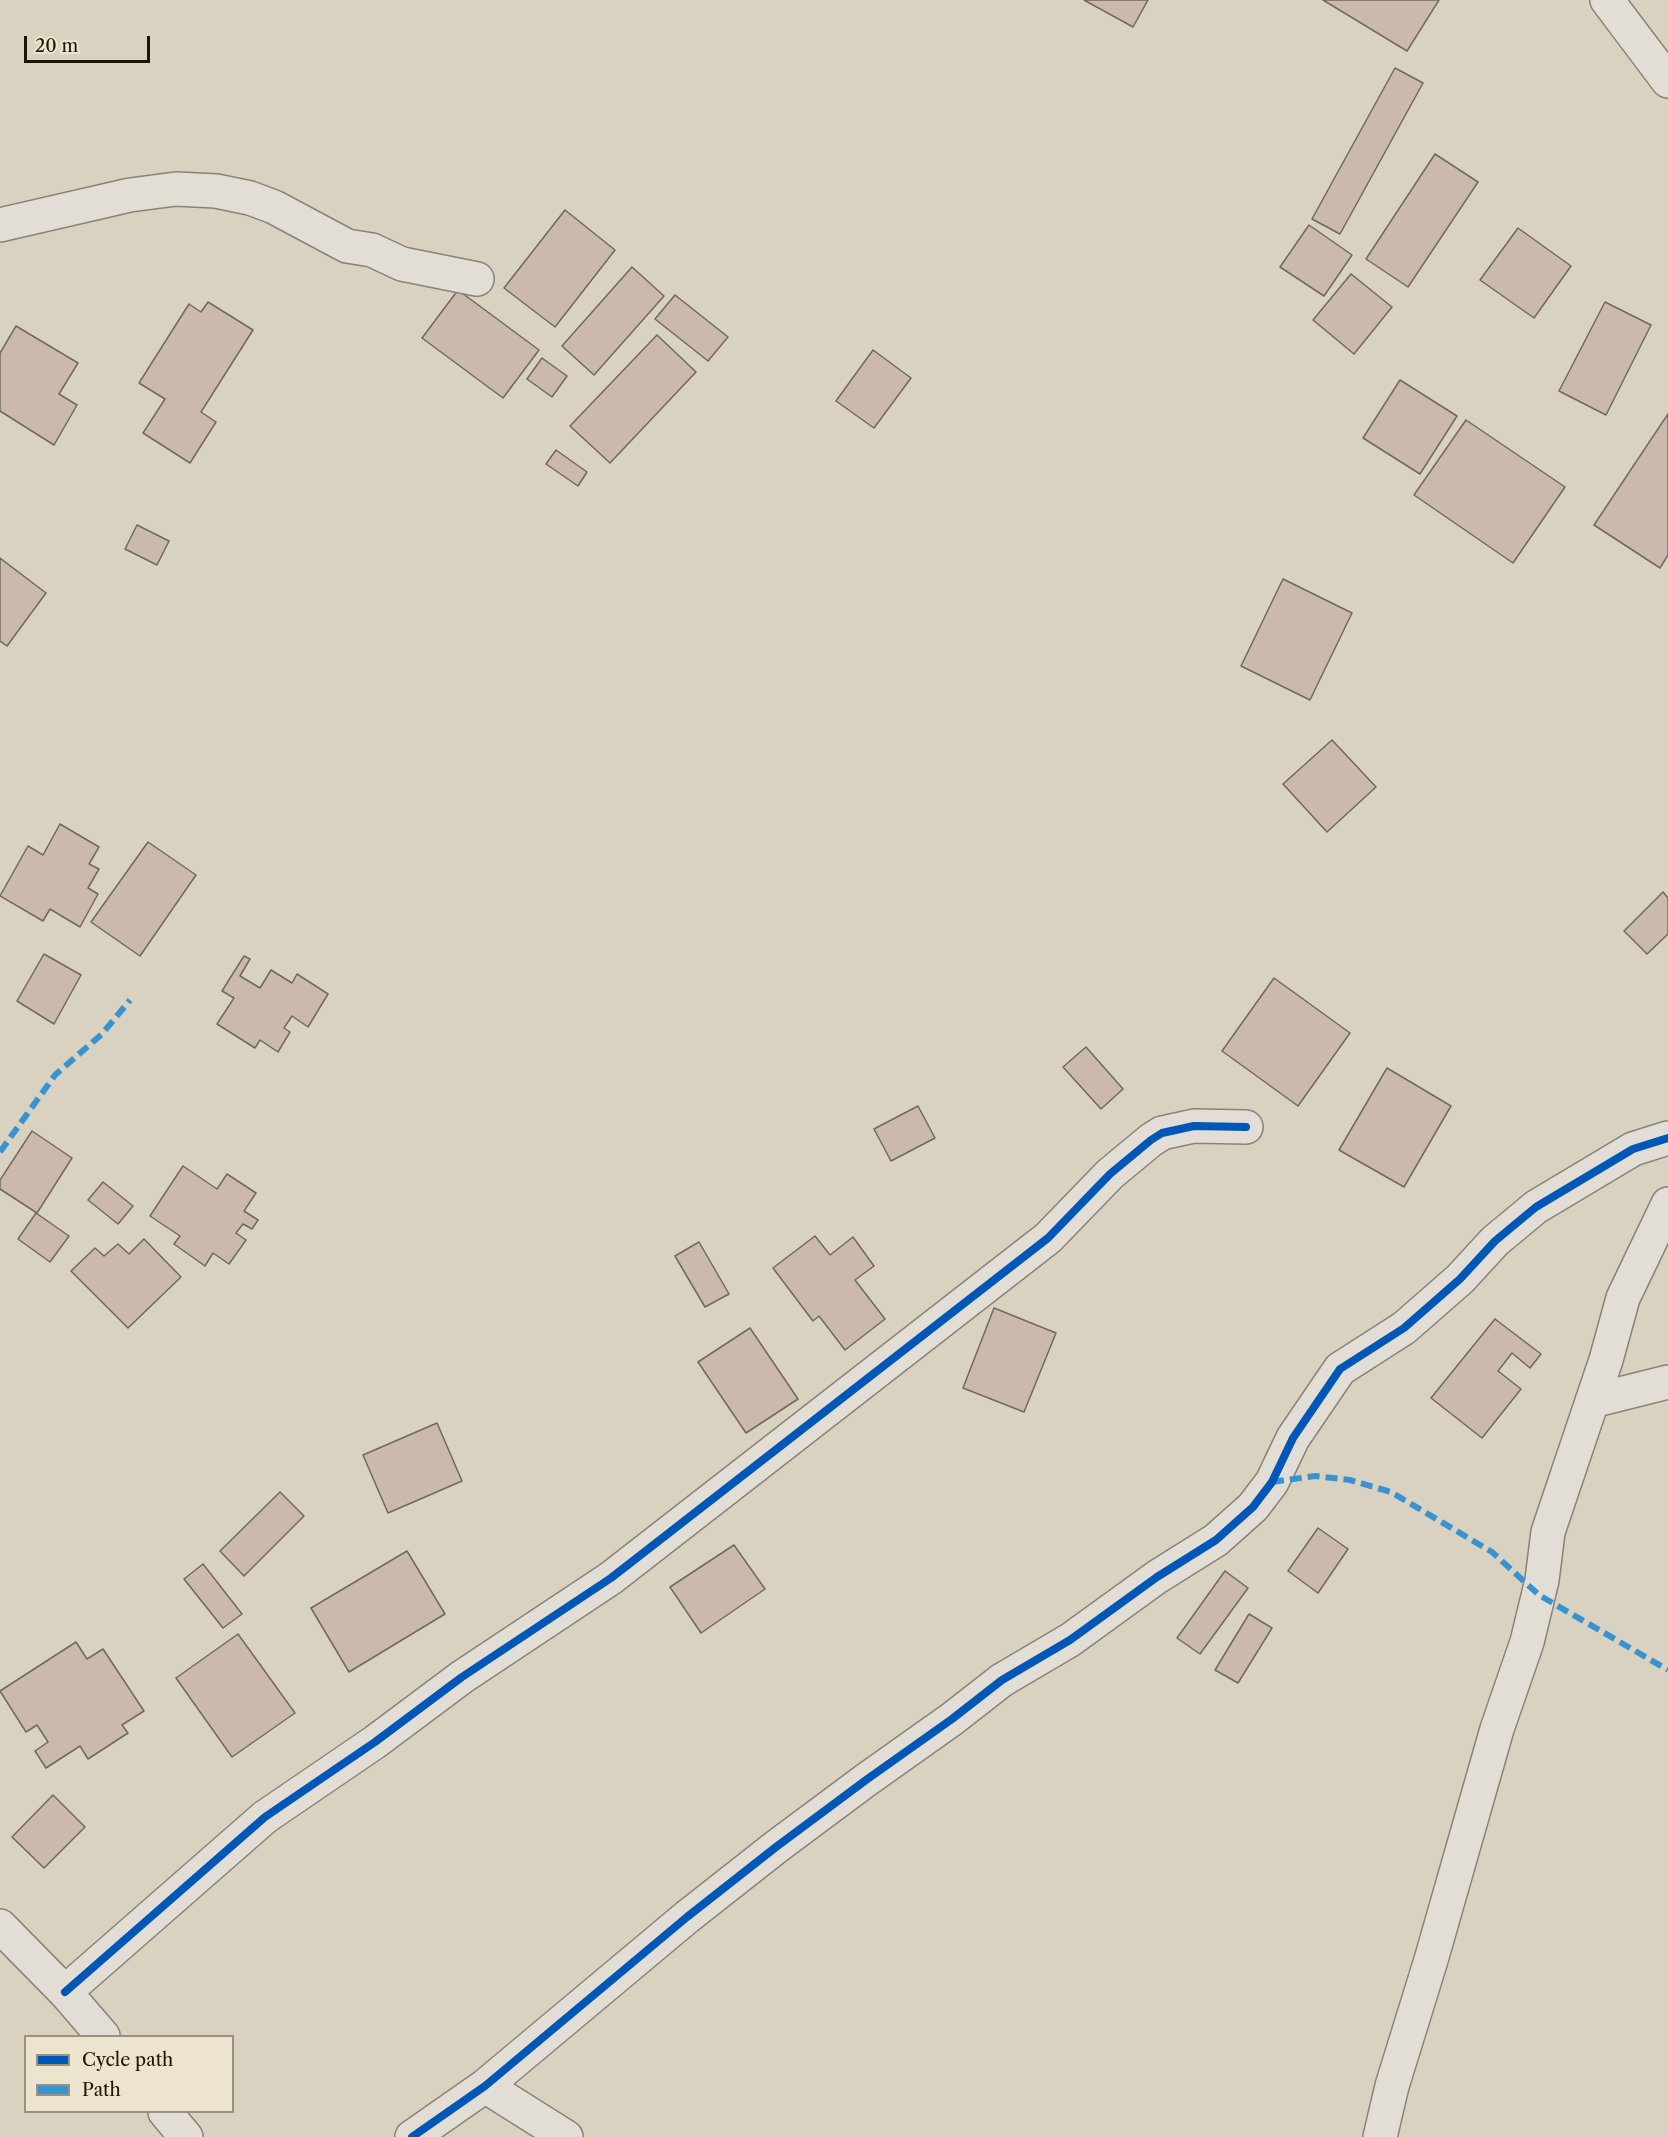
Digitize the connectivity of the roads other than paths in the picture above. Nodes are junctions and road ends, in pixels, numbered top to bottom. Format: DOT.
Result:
graph roads {
  1 [pos="1607,0"];
  2 [pos="1668,81"];
  3 [pos="0,225"];
  4 [pos="477,279"];
  5 [pos="1246,1127"];
  6 [pos="1668,1138"];
  7 [pos="1668,1204"];
  8 [pos="1668,1382"];
  9 [pos="1592,1401"];
  10 [pos="0,1926"];
  11 [pos="65,1992"];
  12 [pos="101,2035"];
  13 [pos="485,2086"];
  14 [pos="166,2113"];
  15 [pos="186,2137"];
  16 [pos="412,2137"];
  17 [pos="566,2137"];
  18 [pos="1380,2137"];
  1 -- 2 [label="street"];
  3 -- 4 [label="street"];
  5 -- 11 [label="street"];
  6 -- 13 [label="street"];
  7 -- 9 [label="street"];
  8 -- 9 [label="street"];
  9 -- 18 [label="street"];
  10 -- 11 [label="street"];
  11 -- 12 [label="street"];
  13 -- 16 [label="street"];
  13 -- 17 [label="street"];
  14 -- 15 [label="street"];
}
